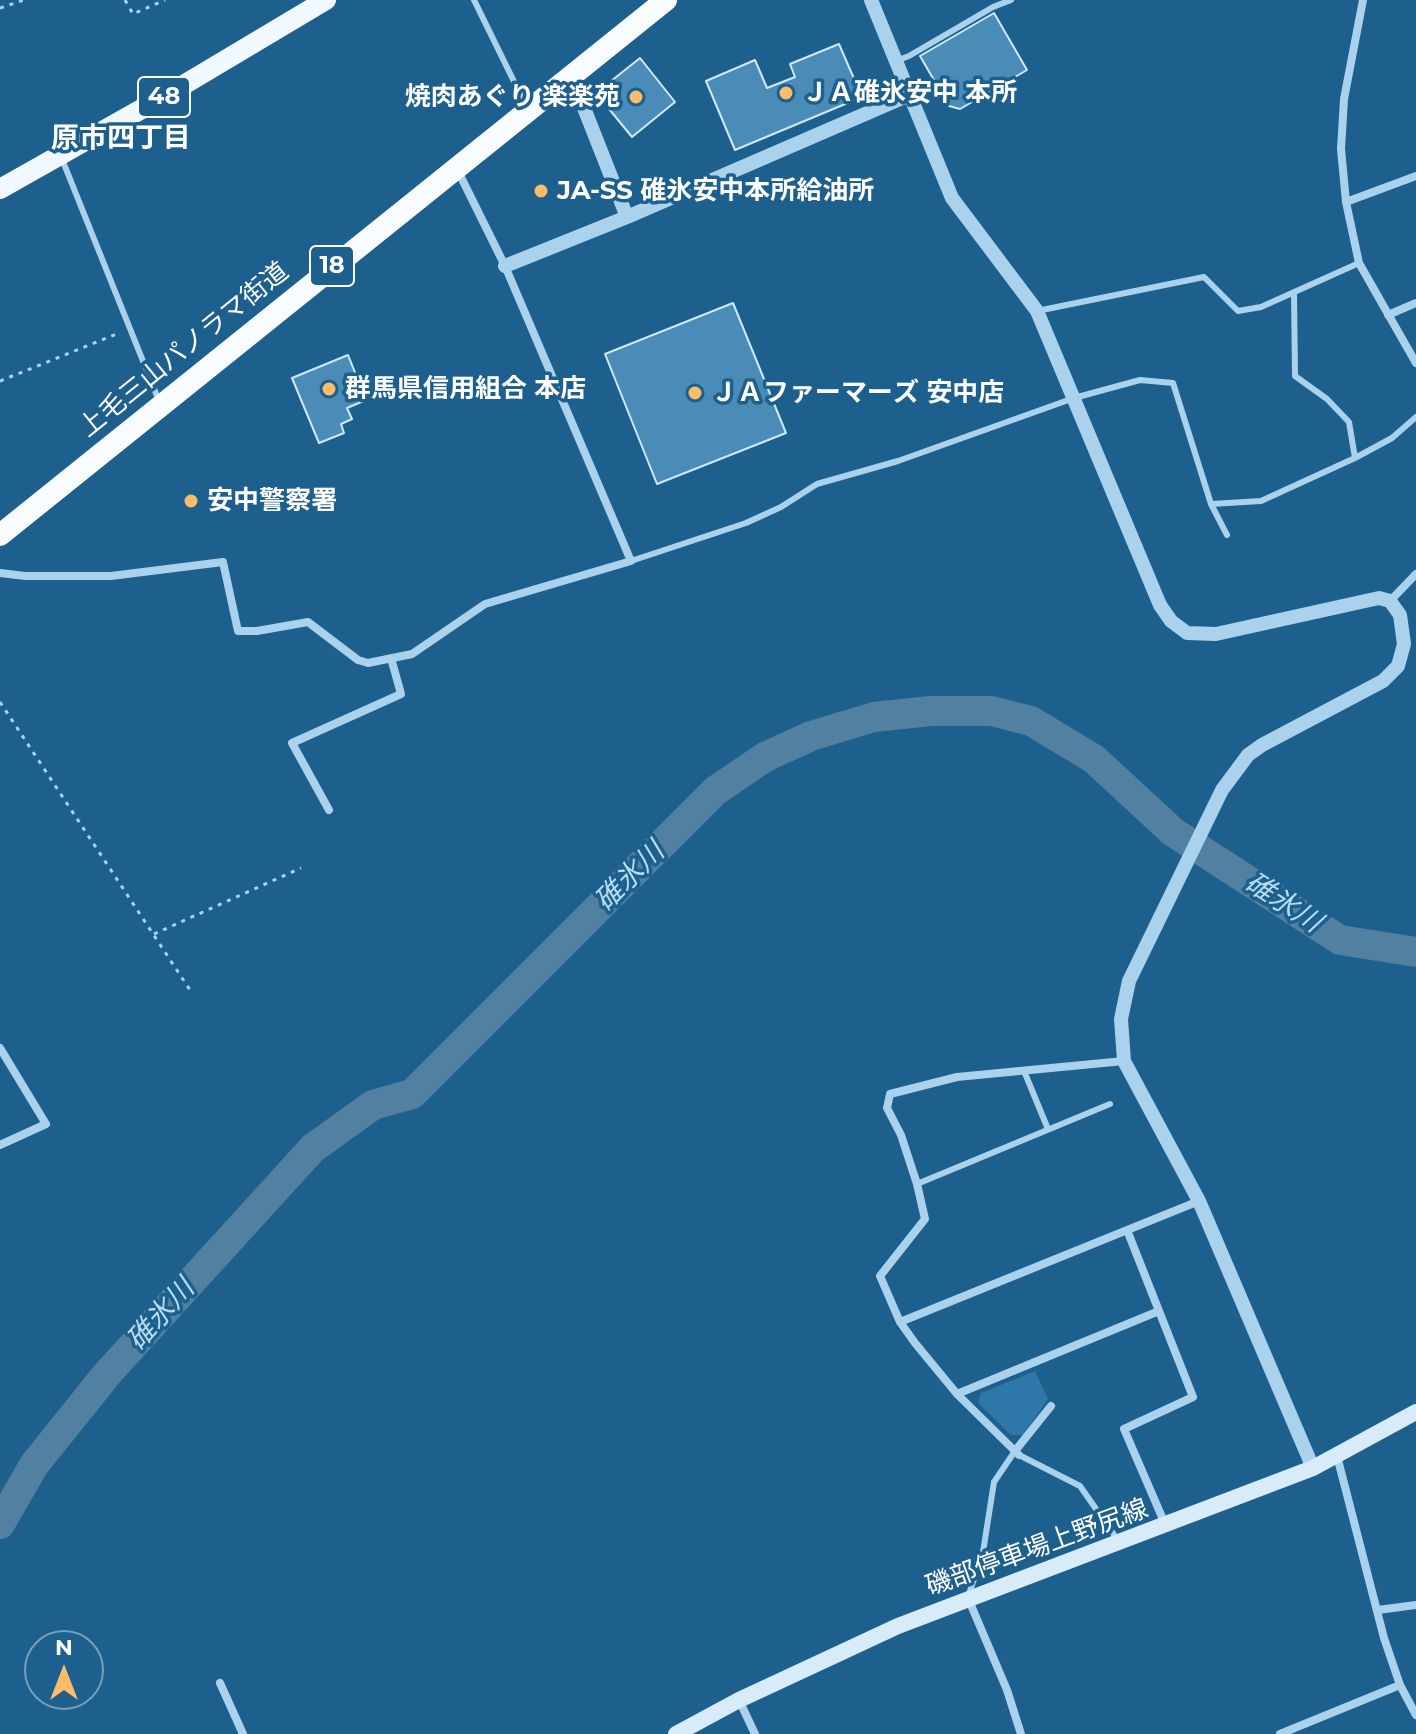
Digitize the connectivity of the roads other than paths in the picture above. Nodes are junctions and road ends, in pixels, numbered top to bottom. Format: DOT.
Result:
graph roads {
  1 [pos="326,0"];
  2 [pos="474,0"];
  3 [pos="666,0"];
  4 [pos="871,0"];
  5 [pos="1011,0"];
  6 [pos="1363,0"];
  7 [pos="896,61"];
  8 [pos="571,75"];
  9 [pos="909,95"];
  10 [pos="528,110"];
  11 [pos="61,155"];
  12 [pos="456,167"];
  13 [pos="1416,176"];
  14 [pos="0,189"];
  15 [pos="1346,202"];
  16 [pos="627,217"];
  17 [pos="1359,263"];
  18 [pos="505,266"];
  19 [pos="1294,292"];
  20 [pos="1416,303"];
  21 [pos="1037,311"];
  22 [pos="1388,315"];
  23 [pos="1416,363"];
  24 [pos="1074,398"];
  25 [pos="161,404"];
  26 [pos="1416,417"];
  27 [pos="1355,458"];
  28 [pos="1211,504"];
  29 [pos="0,535"];
  30 [pos="1227,535"];
  31 [pos="631,561"];
  32 [pos="0,573"];
  33 [pos="1416,574"];
  34 [pos="1390,601"];
  35 [pos="391,658"];
  36 [pos="329,810"];
  37 [pos="0,1048"];
  38 [pos="1124,1061"];
  39 [pos="1024,1071"];
  40 [pos="1110,1104"];
  41 [pos="1048,1129"];
  42 [pos="0,1145"];
  43 [pos="917,1184"];
  44 [pos="1199,1201"];
  45 [pos="1127,1230"];
  46 [pos="1159,1311"];
  47 [pos="900,1322"];
  48 [pos="957,1394"];
  49 [pos="1051,1406"];
  50 [pos="1416,1412"];
  51 [pos="1017,1453"];
  52 [pos="1337,1456"];
  53 [pos="1313,1468"];
  54 [pos="1166,1526"];
  55 [pos="1120,1543"];
  56 [pos="968,1598"];
  57 [pos="1416,1605"];
  58 [pos="1378,1610"];
  59 [pos="220,1683"];
  60 [pos="1400,1685"];
  61 [pos="739,1700"];
  62 [pos="1416,1715"];
  63 [pos="243,1734"];
  64 [pos="676,1734"];
  65 [pos="755,1734"];
  66 [pos="1021,1734"];
  67 [pos="1280,1734"];
  1 -- 11 [label="main road, 48"];
  2 -- 10 [label="lane"];
  3 -- 8 [label="highway, 上毛三山パノラマ街道 / 18"];
  4 -- 7 [label="street"];
  5 -- 7 [label="lane"];
  6 -- 15 [label="street"];
  7 -- 9 [label="street"];
  8 -- 10 [label="highway, 上毛三山パノラマ街道 / 18"];
  8 -- 16 [label="street"];
  9 -- 16 [label="street"];
  9 -- 21 [label="street"];
  10 -- 12 [label="highway, 上毛三山パノラマ街道 / 18"];
  11 -- 14 [label="main road, 48"];
  11 -- 25 [label="lane"];
  12 -- 18 [label="street"];
  12 -- 25 [label="highway, 上毛三山パノラマ街道 / 18"];
  13 -- 15 [label="street"];
  15 -- 17 [label="street"];
  16 -- 18 [label="street"];
  17 -- 19 [label="lane"];
  17 -- 22 [label="street"];
  18 -- 31 [label="street"];
  19 -- 21 [label="lane"];
  19 -- 27 [label="lane"];
  20 -- 22 [label="street"];
  21 -- 24 [label="street"];
  22 -- 23 [label="street"];
  24 -- 28 [label="lane"];
  24 -- 31 [label="lane"];
  24 -- 34 [label="street"];
  25 -- 29 [label="highway, 上毛三山パノラマ街道 / 18"];
  26 -- 27 [label="lane"];
  27 -- 28 [label="lane"];
  28 -- 30 [label="lane"];
  31 -- 35 [label="street"];
  32 -- 35 [label="street"];
  33 -- 34 [label="street"];
  34 -- 38 [label="street"];
  35 -- 36 [label="street"];
  37 -- 42 [label="street"];
  38 -- 39 [label="street"];
  38 -- 44 [label="street"];
  39 -- 41 [label="lane"];
  39 -- 43 [label="street"];
  40 -- 41 [label="lane"];
  41 -- 43 [label="lane"];
  43 -- 47 [label="street"];
  44 -- 45 [label="street"];
  44 -- 53 [label="street"];
  45 -- 46 [label="street"];
  45 -- 47 [label="street"];
  46 -- 48 [label="street"];
  46 -- 54 [label="street"];
  47 -- 48 [label="street"];
  48 -- 51 [label="street"];
  49 -- 51 [label="street"];
  50 -- 52 [label="main road, 磯部停車場上野尻線"];
  51 -- 55 [label="lane"];
  51 -- 56 [label="lane"];
  52 -- 53 [label="main road, 磯部停車場上野尻線"];
  52 -- 58 [label="street"];
  53 -- 54 [label="main road, 磯部停車場上野尻線"];
  54 -- 55 [label="main road, 磯部停車場上野尻線"];
  55 -- 56 [label="main road, 磯部停車場上野尻線"];
  56 -- 61 [label="main road, 磯部停車場上野尻線"];
  56 -- 66 [label="street"];
  57 -- 58 [label="street"];
  58 -- 60 [label="street"];
  59 -- 63 [label="street"];
  60 -- 62 [label="street"];
  60 -- 67 [label="street"];
  61 -- 64 [label="main road, 磯部停車場上野尻線"];
  61 -- 65 [label="street"];
}
